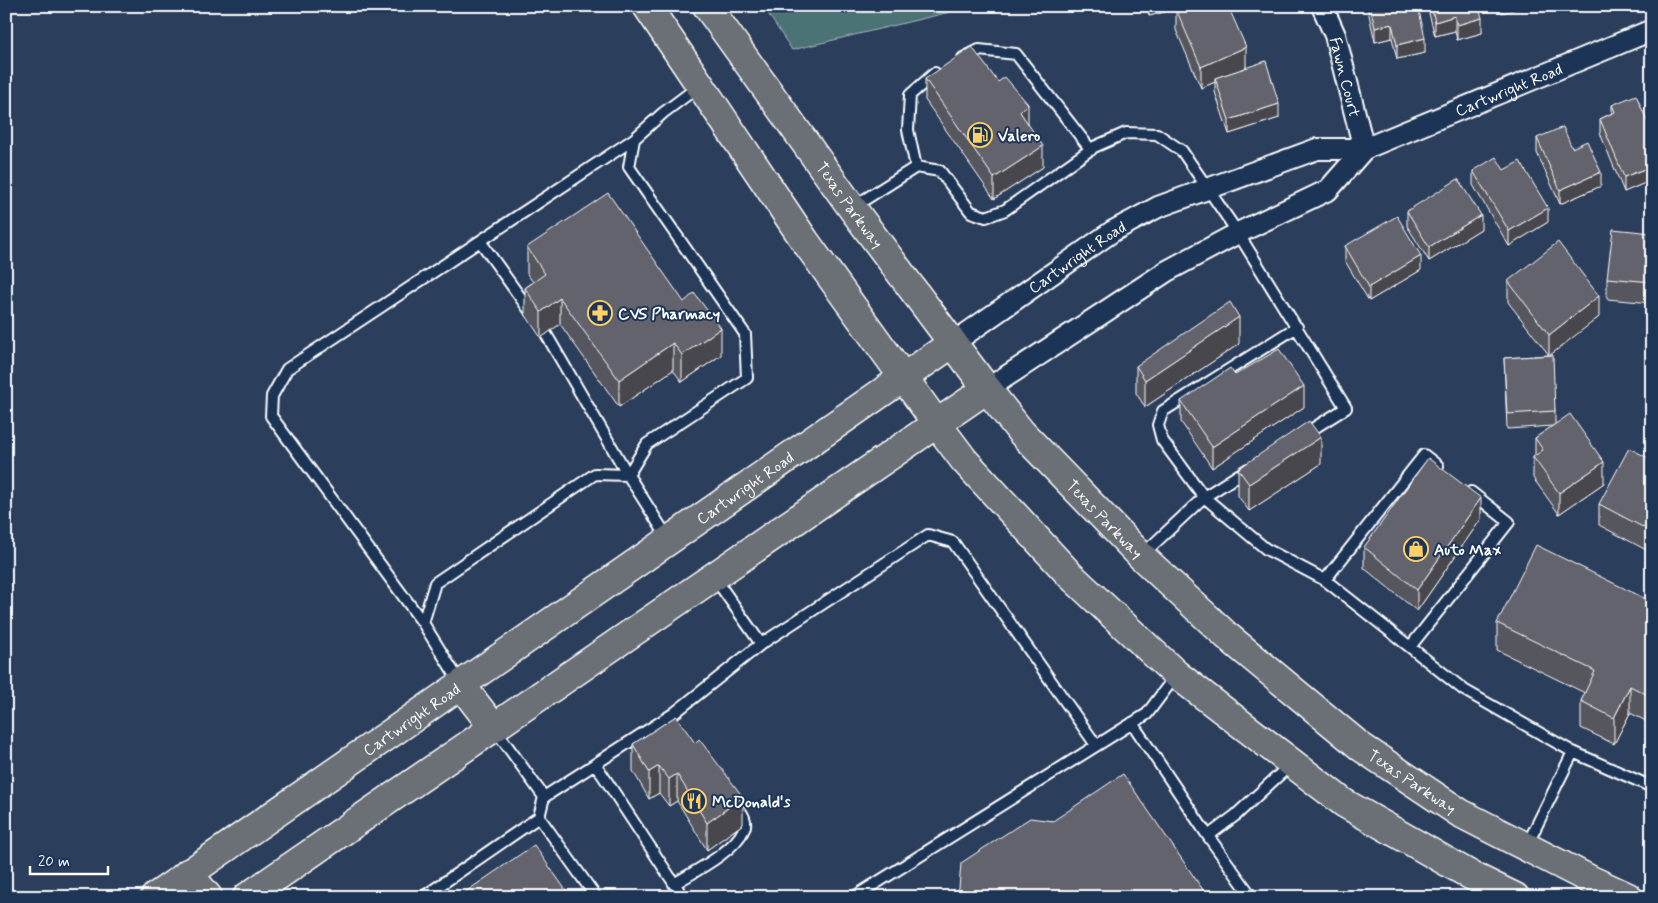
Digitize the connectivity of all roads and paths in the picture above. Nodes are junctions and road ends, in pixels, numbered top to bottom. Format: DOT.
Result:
graph roads {
  1 [pos="647,6"];
  2 [pos="707,6"];
  3 [pos="1322,6"];
  4 [pos="1652,30"];
  5 [pos="699,86"];
  6 [pos="634,139"];
  7 [pos="1364,149"];
  8 [pos="1090,150"];
  9 [pos="916,167"];
  10 [pos="1206,190"];
  11 [pos="852,208"];
  12 [pos="1238,233"];
  13 [pos="480,241"];
  14 [pos="530,311"];
  15 [pos="1296,328"];
  16 [pos="546,334"];
  17 [pos="953,344"];
  18 [pos="904,378"];
  19 [pos="987,389"];
  20 [pos="936,424"];
  21 [pos="1296,439"];
  22 [pos="1254,466"];
  23 [pos="1447,473"];
  24 [pos="628,475"];
  25 [pos="1462,485"];
  26 [pos="1204,498"];
  27 [pos="670,541"];
  28 [pos="1141,556"];
  29 [pos="714,577"];
  30 [pos="1325,580"];
  31 [pos="423,624"];
  32 [pos="761,644"];
  33 [pos="1410,647"];
  34 [pos="1176,674"];
  35 [pos="461,685"];
  36 [pos="1132,723"];
  37 [pos="494,728"];
  38 [pos="1096,745"];
  39 [pos="1573,752"];
  40 [pos="1291,764"];
  41 [pos="596,765"];
  42 [pos="1652,787"];
  43 [pos="544,797"];
  44 [pos="732,799"];
  45 [pos="539,817"];
  46 [pos="1208,836"];
  47 [pos="1525,848"];
  48 [pos="188,873"];
  49 [pos="674,884"];
  50 [pos="155,897"];
  51 [pos="208,897"];
  52 [pos="247,897"];
  53 [pos="423,897"];
  54 [pos="596,897"];
  55 [pos="683,897"];
  56 [pos="854,897"];
  57 [pos="1252,897"];
  58 [pos="1515,897"];
  59 [pos="1628,897"];
  1 -- 5 [label="main road"];
  2 -- 11 [label="main road, Texas Parkway"];
  3 -- 7 [label="street, Fawn Court"];
  4 -- 7 [label="street, Cartwright Road"];
  5 -- 6 [label="lane"];
  5 -- 18 [label="main road"];
  6 -- 13 [label="lane"];
  6 -- 24 [label="lane"];
  7 -- 10 [label="street, Cartwright Road"];
  7 -- 12 [label="street, Cartwright Road"];
  8 -- 9 [label="lane"];
  8 -- 9 [label="lane"];
  8 -- 10 [label="lane"];
  9 -- 11 [label="lane"];
  10 -- 12 [label="lane"];
  10 -- 17 [label="street, Cartwright Road"];
  11 -- 17 [label="main road, Texas Parkway"];
  12 -- 15 [label="lane"];
  12 -- 19 [label="street, Cartwright Road"];
  13 -- 14 [label="lane"];
  13 -- 31 [label="lane"];
  15 -- 21 [label="lane"];
  15 -- 26 [label="lane"];
  16 -- 24 [label="lane"];
  17 -- 18 [label="main road, Cartwright Road"];
  17 -- 19 [label="main road, Texas Parkway"];
  18 -- 20 [label="main road"];
  18 -- 27 [label="main road, Cartwright Road"];
  19 -- 20 [label="main road, Cartwright Road"];
  19 -- 28 [label="main road, Texas Parkway"];
  20 -- 29 [label="main road, Cartwright Road"];
  20 -- 34 [label="main road"];
  22 -- 26 [label="lane"];
  23 -- 30 [label="lane"];
  24 -- 27 [label="lane"];
  24 -- 31 [label="lane"];
  25 -- 33 [label="lane"];
  26 -- 28 [label="lane"];
  26 -- 30 [label="lane"];
  27 -- 35 [label="main road, Cartwright Road"];
  28 -- 47 [label="main road, Texas Parkway"];
  29 -- 32 [label="lane"];
  29 -- 37 [label="main road, Cartwright Road"];
  30 -- 33 [label="lane"];
  31 -- 35 [label="lane"];
  32 -- 38 [label="lane"];
  32 -- 41 [label="lane"];
  33 -- 39 [label="lane"];
  34 -- 36 [label="lane"];
  34 -- 40 [label="main road"];
  35 -- 37 [label="main road"];
  35 -- 48 [label="main road, Cartwright Road"];
  36 -- 38 [label="lane"];
  36 -- 46 [label="lane"];
  37 -- 43 [label="lane"];
  37 -- 52 [label="main road, Cartwright Road"];
  38 -- 56 [label="lane"];
  39 -- 42 [label="lane"];
  39 -- 47 [label="lane"];
  40 -- 46 [label="lane"];
  40 -- 58 [label="main road"];
  41 -- 43 [label="lane"];
  41 -- 49 [label="lane"];
  43 -- 45 [label="lane"];
  44 -- 49 [label="lane"];
  45 -- 53 [label="lane"];
  45 -- 54 [label="lane"];
  46 -- 57 [label="lane"];
  47 -- 59 [label="main road, Texas Parkway"];
  48 -- 50 [label="main road, Cartwright Road"];
  48 -- 51 [label="main road"];
  49 -- 55 [label="lane"];
}
